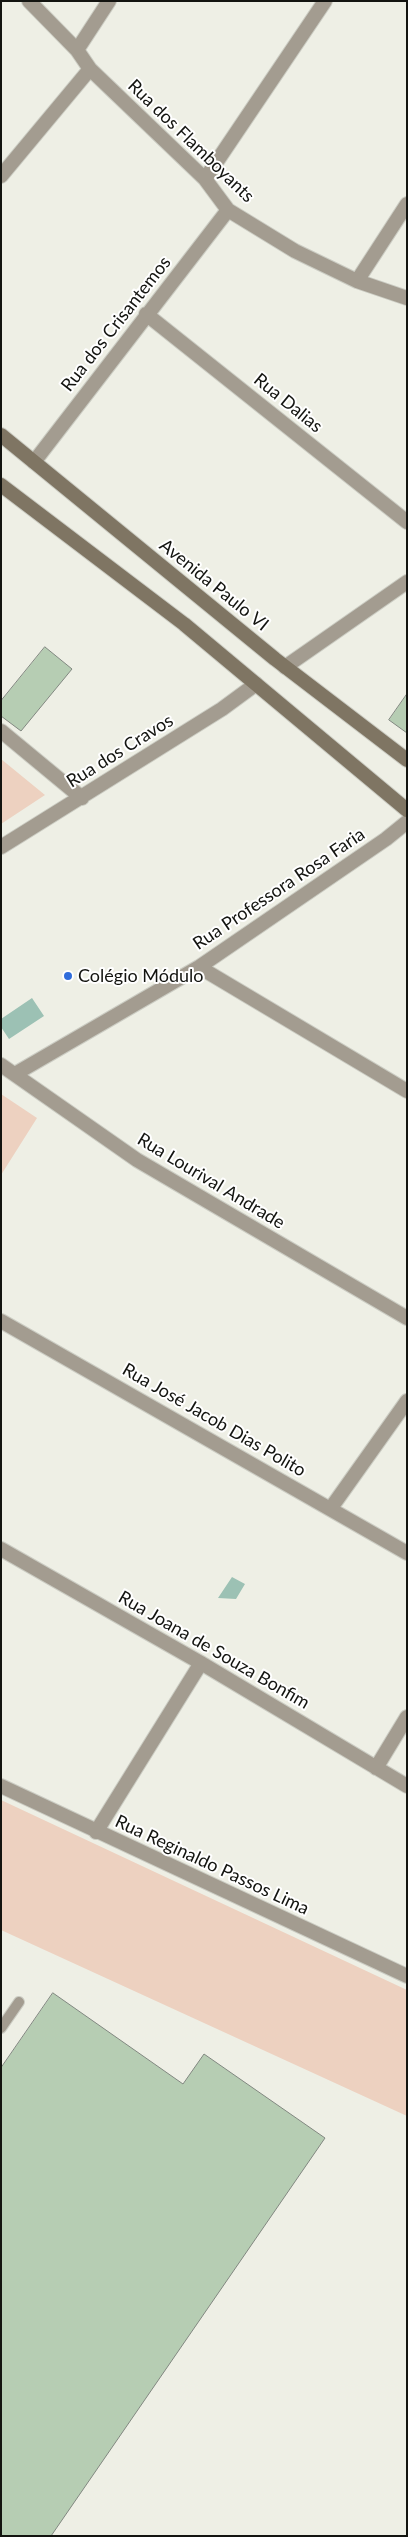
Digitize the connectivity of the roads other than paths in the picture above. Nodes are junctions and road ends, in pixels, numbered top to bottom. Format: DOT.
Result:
graph roads {
  1 [pos="29,1"];
  2 [pos="109,1"];
  3 [pos="325,1"];
  4 [pos="77,50"];
  5 [pos="90,69"];
  6 [pos="1,176"];
  7 [pos="205,179"];
  8 [pos="407,204"];
  9 [pos="228,210"];
  10 [pos="358,281"];
  11 [pos="407,298"];
  12 [pos="146,314"];
  13 [pos="1,435"];
  14 [pos="34,462"];
  15 [pos="1,485"];
  16 [pos="407,522"];
  17 [pos="407,582"];
  18 [pos="285,666"];
  19 [pos="256,684"];
  20 [pos="1,731"];
  21 [pos="407,760"];
  22 [pos="82,798"];
  23 [pos="407,810"];
  24 [pos="407,822"];
  25 [pos="1,847"];
  26 [pos="199,967"];
  27 [pos="1,1066"];
  28 [pos="15,1074"];
  29 [pos="407,1091"];
  30 [pos="407,1318"];
  31 [pos="1,1321"];
  32 [pos="407,1401"];
  33 [pos="331,1508"];
  34 [pos="1,1549"];
  35 [pos="407,1553"];
  36 [pos="202,1663"];
  37 [pos="407,1717"];
  38 [pos="376,1768"];
  39 [pos="1,1786"];
  40 [pos="407,1786"];
  41 [pos="96,1832"];
  42 [pos="407,1976"];
  43 [pos="19,2002"];
  44 [pos="1,2028"];
  1 -- 4 [label="street, Rua dos Flamboyants"];
  2 -- 4 [label="street"];
  3 -- 7 [label="street"];
  4 -- 5 [label="street, Rua dos Flamboyants"];
  5 -- 6 [label="street"];
  5 -- 7 [label="street, Rua dos Flamboyants"];
  7 -- 9 [label="street, Rua dos Flamboyants"];
  8 -- 10 [label="street"];
  9 -- 10 [label="street, Rua dos Flamboyants"];
  9 -- 12 [label="street, Rua dos Crisantemos"];
  10 -- 11 [label="street, Rua dos Flamboyants"];
  12 -- 14 [label="street, Rua dos Crisantemos"];
  12 -- 16 [label="street, Rua Dalias"];
  13 -- 14 [label="main road, Avenida Paulo VI"];
  14 -- 18 [label="main road, Avenida Paulo VI"];
  15 -- 19 [label="main road"];
  17 -- 18 [label="street"];
  18 -- 21 [label="main road, Avenida Paulo VI"];
  19 -- 22 [label="street, Rua dos Cravos"];
  19 -- 23 [label="main road"];
  20 -- 22 [label="street"];
  22 -- 25 [label="street, Rua dos Cravos"];
  24 -- 26 [label="street, Rua Professora Rosa Faria"];
  26 -- 28 [label="street, Rua Professora Rosa Faria"];
  26 -- 29 [label="street"];
  27 -- 28 [label="street, Rua Lourival Andrade"];
  28 -- 30 [label="street, Rua Lourival Andrade"];
  31 -- 33 [label="street, Rua José Jacob Dias Polito"];
  32 -- 33 [label="street"];
  33 -- 35 [label="street, Rua José Jacob Dias Polito"];
  34 -- 36 [label="street, Rua Joana de Souza Bonfim"];
  36 -- 38 [label="street, Rua Joana de Souza Bonfim"];
  36 -- 41 [label="street"];
  37 -- 38 [label="street"];
  38 -- 40 [label="street, Rua Joana de Souza Bonfim"];
  39 -- 41 [label="street, Rua Reginaldo Passos Lima"];
  41 -- 42 [label="street, Rua Reginaldo Passos Lima"];
  43 -- 44 [label="lane"];
}
